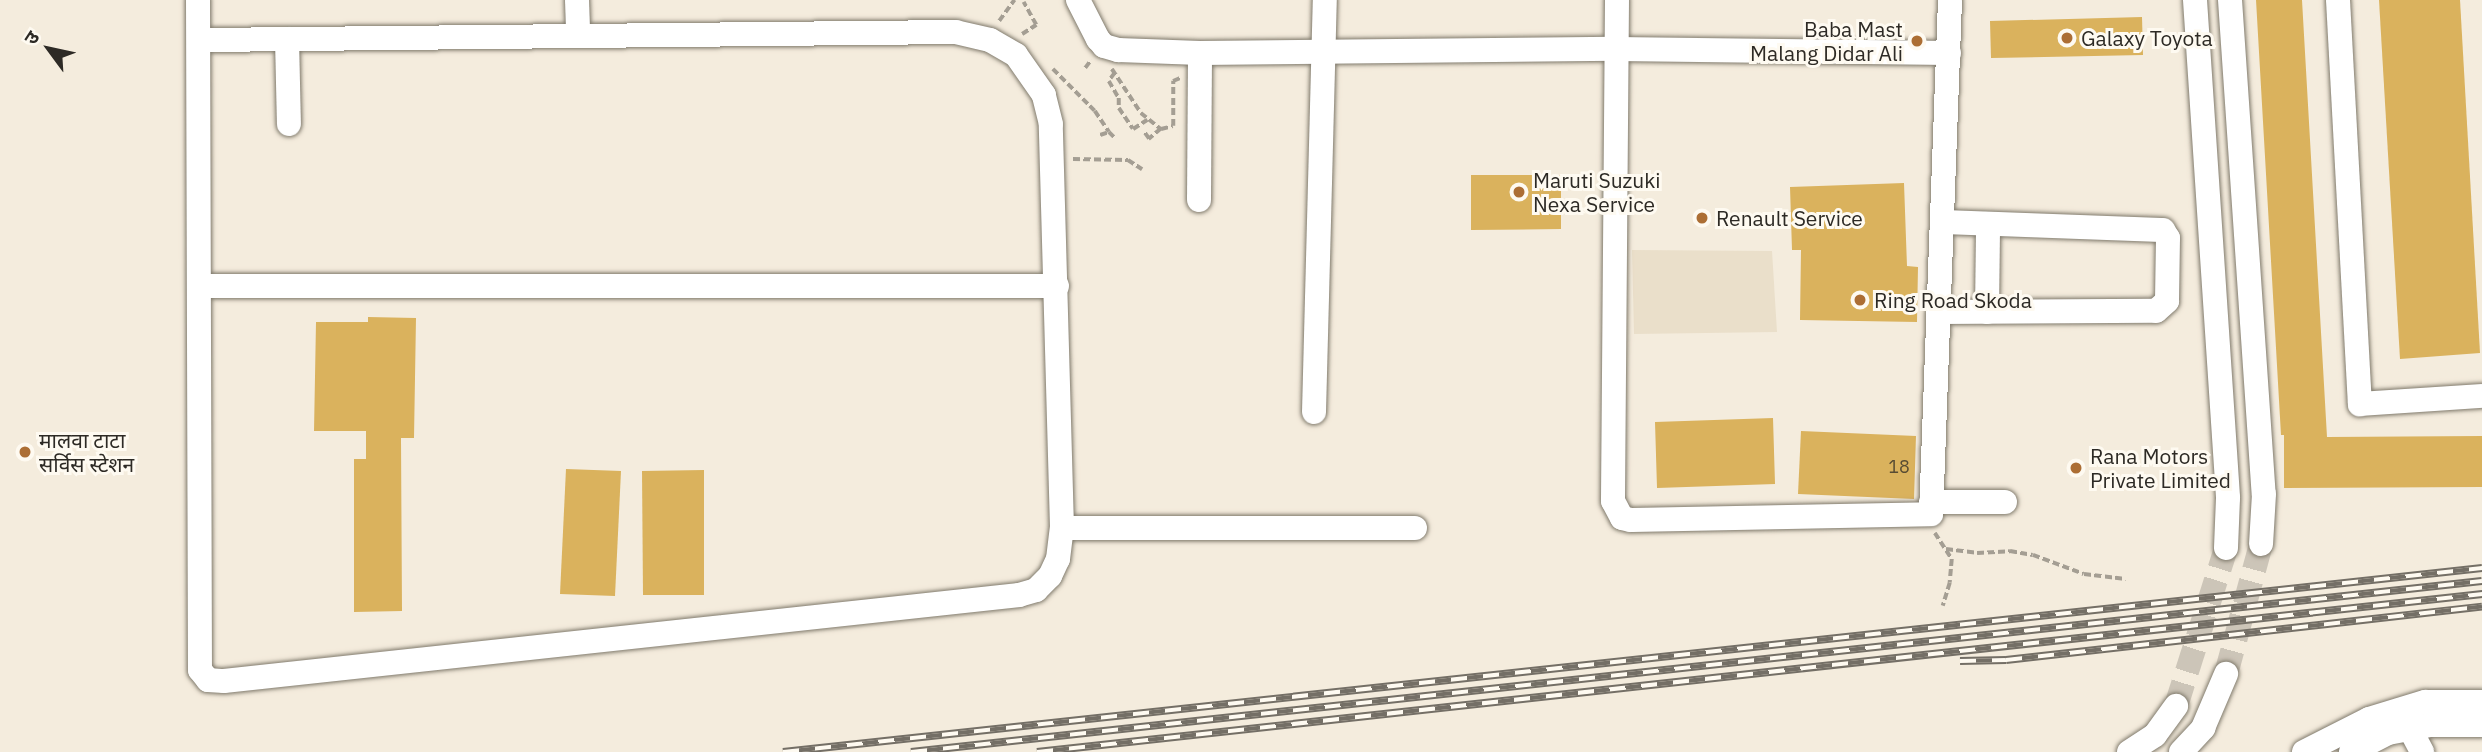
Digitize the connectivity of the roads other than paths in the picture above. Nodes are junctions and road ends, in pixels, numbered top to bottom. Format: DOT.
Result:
graph roads {
  1 [pos="198,0"];
  2 [pos="578,0"];
  3 [pos="1078,0"];
  4 [pos="1325,0"];
  5 [pos="1617,0"];
  6 [pos="1950,0"];
  7 [pos="2195,0"];
  8 [pos="2230,0"];
  9 [pos="2338,0"];
  10 [pos="578,34"];
  11 [pos="287,39"];
  12 [pos="199,40"];
  13 [pos="1616,49"];
  14 [pos="1325,51"];
  15 [pos="1949,53"];
  16 [pos="1200,62"];
  17 [pos="289,124"];
  18 [pos="1199,200"];
  19 [pos="1942,222"];
  20 [pos="1987,224"];
  21 [pos="201,286"];
  22 [pos="1057,286"];
  23 [pos="1938,312"];
  24 [pos="1987,312"];
  25 [pos="2482,396"];
  26 [pos="1314,412"];
  27 [pos="2006,502"];
  28 [pos="1931,508"];
  29 [pos="1062,528"];
  30 [pos="1415,528"];
  31 [pos="2261,544"];
  32 [pos="2226,548"];
  33 [pos="2226,674"];
  34 [pos="2482,702"];
  35 [pos="2176,706"];
  36 [pos="2422,718"];
  37 [pos="2482,725"];
  38 [pos="2129,752"];
  39 [pos="2181,752"];
  40 [pos="2304,752"];
  41 [pos="2351,752"];
  42 [pos="2422,752"];
  1 -- 12 [label="street"];
  2 -- 10 [label="street"];
  3 -- 16 [label="street"];
  4 -- 14 [label="street"];
  5 -- 13 [label="street"];
  6 -- 15 [label="street"];
  7 -- 32 [label="street"];
  8 -- 31 [label="street"];
  9 -- 25 [label="street"];
  10 -- 11 [label="street"];
  10 -- 22 [label="street"];
  11 -- 12 [label="street"];
  11 -- 17 [label="street"];
  12 -- 21 [label="street"];
  13 -- 14 [label="street"];
  13 -- 15 [label="street"];
  13 -- 28 [label="street"];
  14 -- 16 [label="street"];
  14 -- 26 [label="street"];
  15 -- 19 [label="street"];
  16 -- 18 [label="street"];
  19 -- 20 [label="street"];
  19 -- 23 [label="street"];
  20 -- 24 [label="street"];
  20 -- 24 [label="street"];
  21 -- 22 [label="street"];
  21 -- 29 [label="street"];
  22 -- 29 [label="street"];
  23 -- 24 [label="street"];
  23 -- 28 [label="street"];
  27 -- 28 [label="street"];
  29 -- 30 [label="street"];
  33 -- 39 [label="street"];
  34 -- 36 [label="street"];
  35 -- 38 [label="street"];
  36 -- 37 [label="street"];
  36 -- 40 [label="street"];
  36 -- 41 [label="street"];
  36 -- 42 [label="street"];
}
